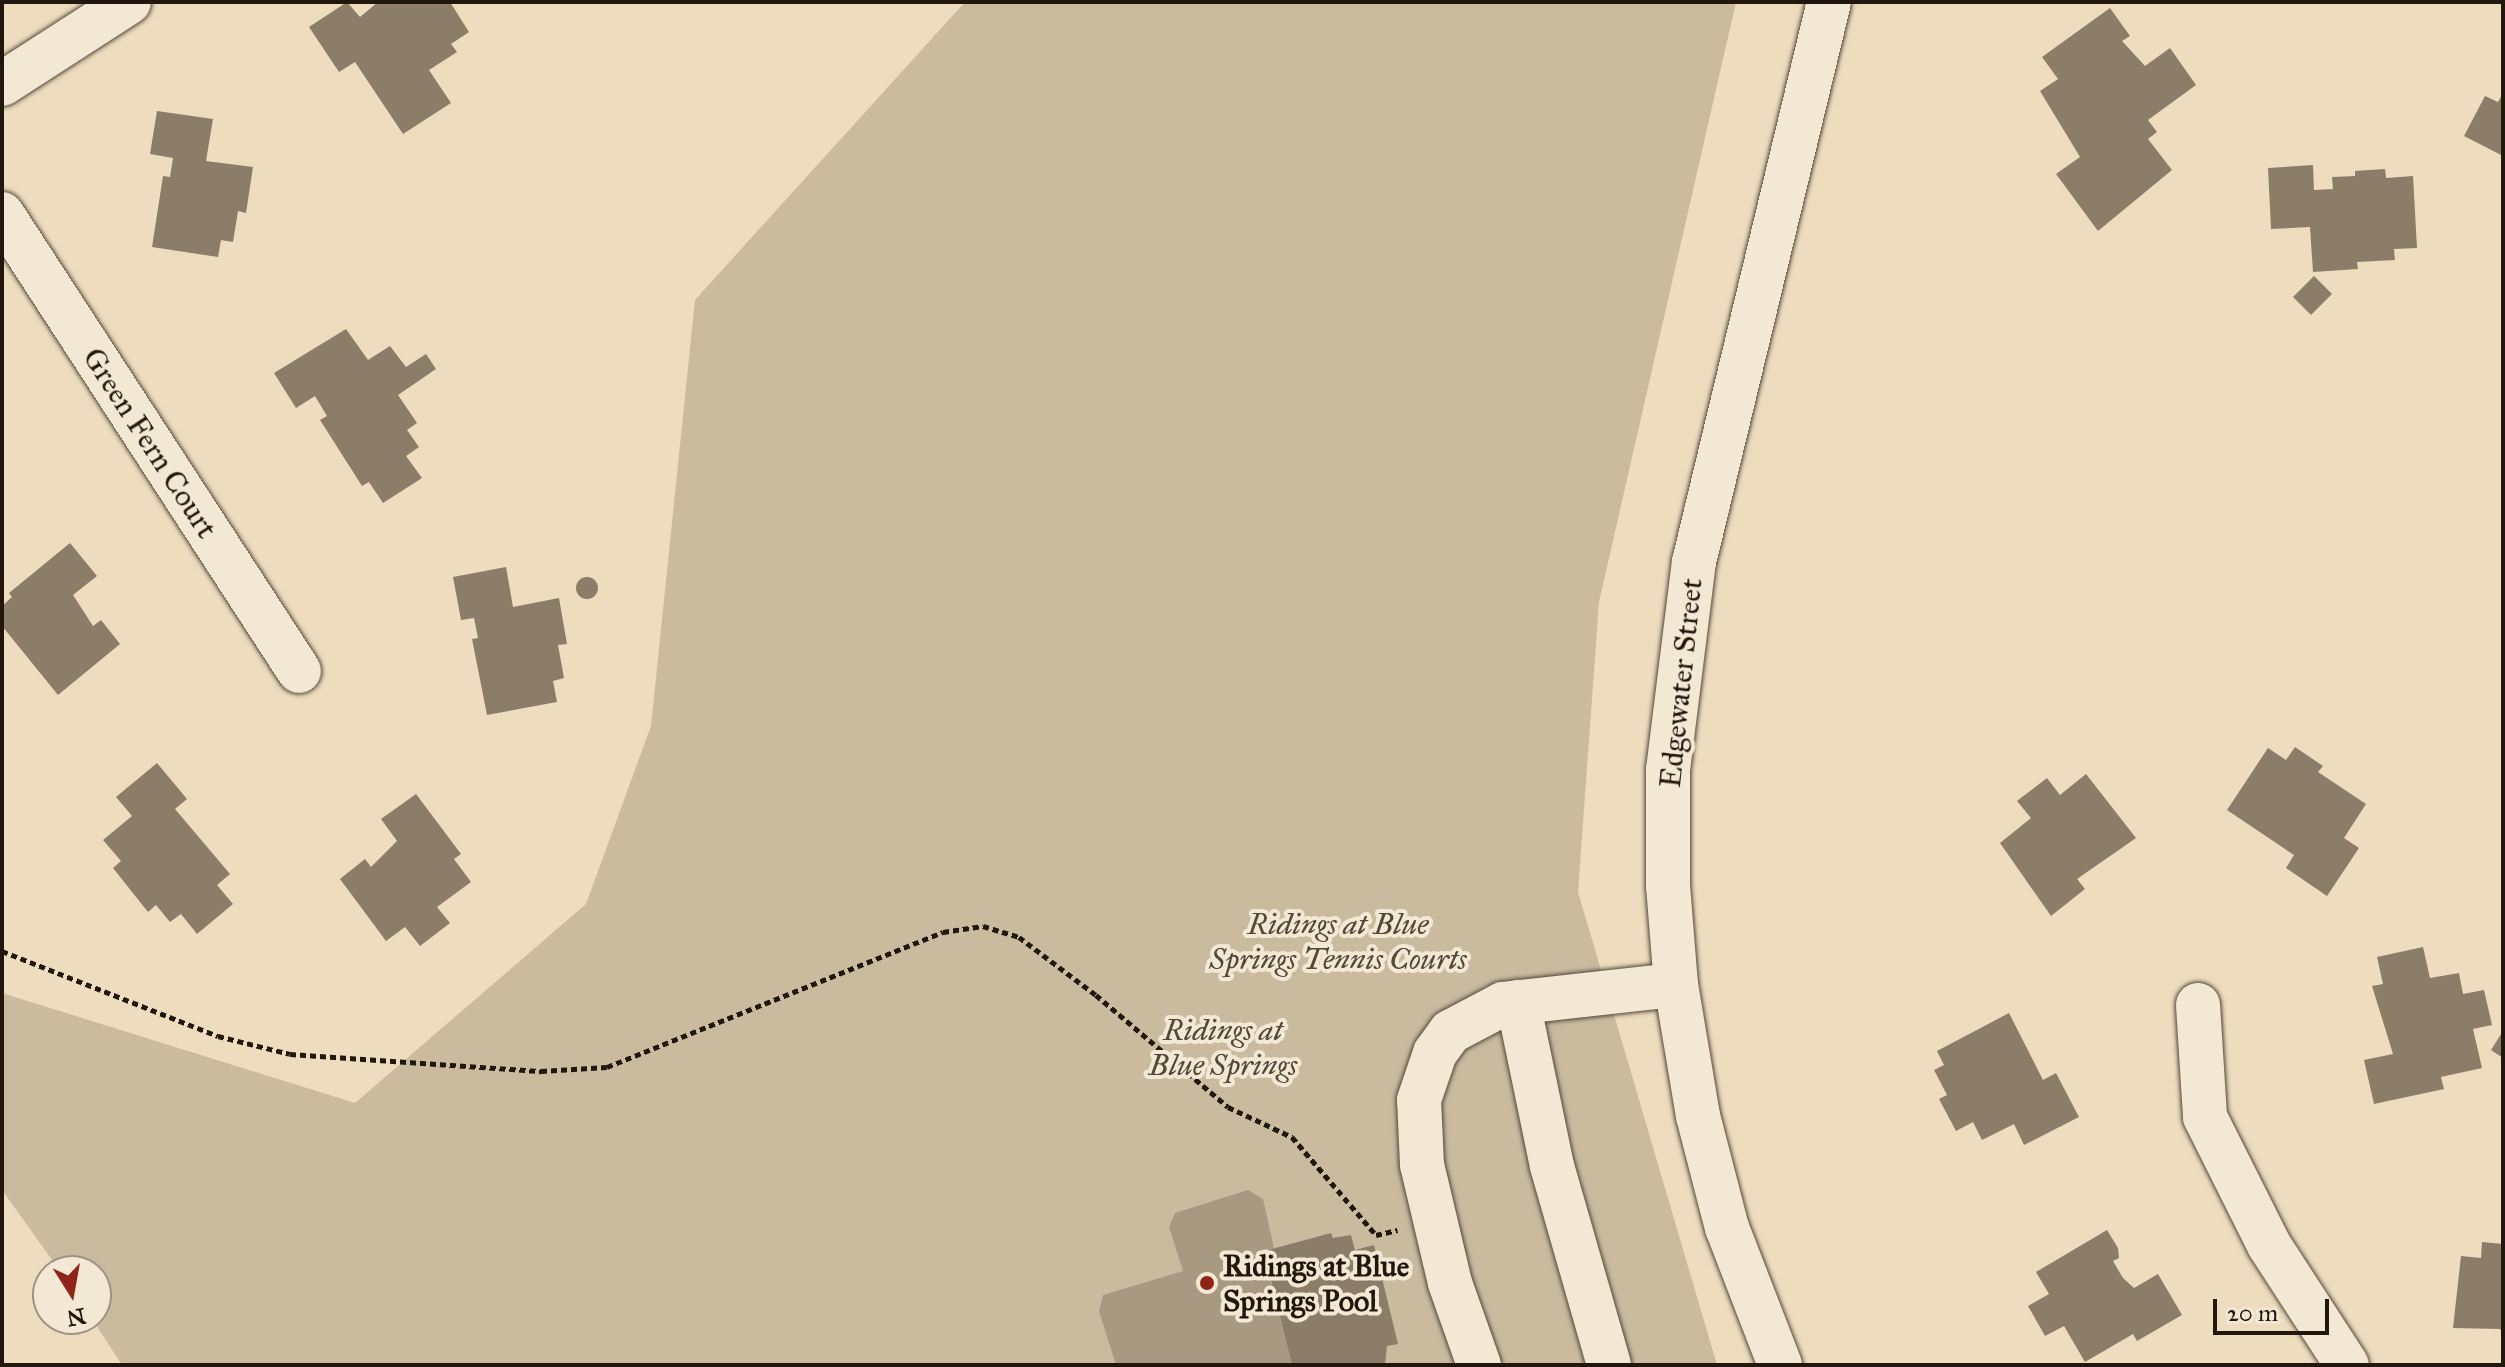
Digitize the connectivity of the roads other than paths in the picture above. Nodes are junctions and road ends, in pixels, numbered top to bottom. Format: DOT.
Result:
graph roads {
  1 [pos="129,2"];
  2 [pos="1829,2"];
  3 [pos="2,84"];
  4 [pos="2,214"];
  5 [pos="299,671"];
  6 [pos="1676,985"];
  7 [pos="1518,1002"];
  8 [pos="2198,1005"];
  9 [pos="1479,1365"];
  10 [pos="1609,1365"];
  11 [pos="1780,1365"];
  12 [pos="2347,1365"];
  1 -- 3 [label="street"];
  2 -- 6 [label="street, Edgewater Street"];
  4 -- 5 [label="street, Green Fern Court"];
  6 -- 7 [label="street"];
  6 -- 11 [label="street, Edgewater Street"];
  7 -- 9 [label="street"];
  7 -- 10 [label="street"];
  8 -- 12 [label="street"];
}
